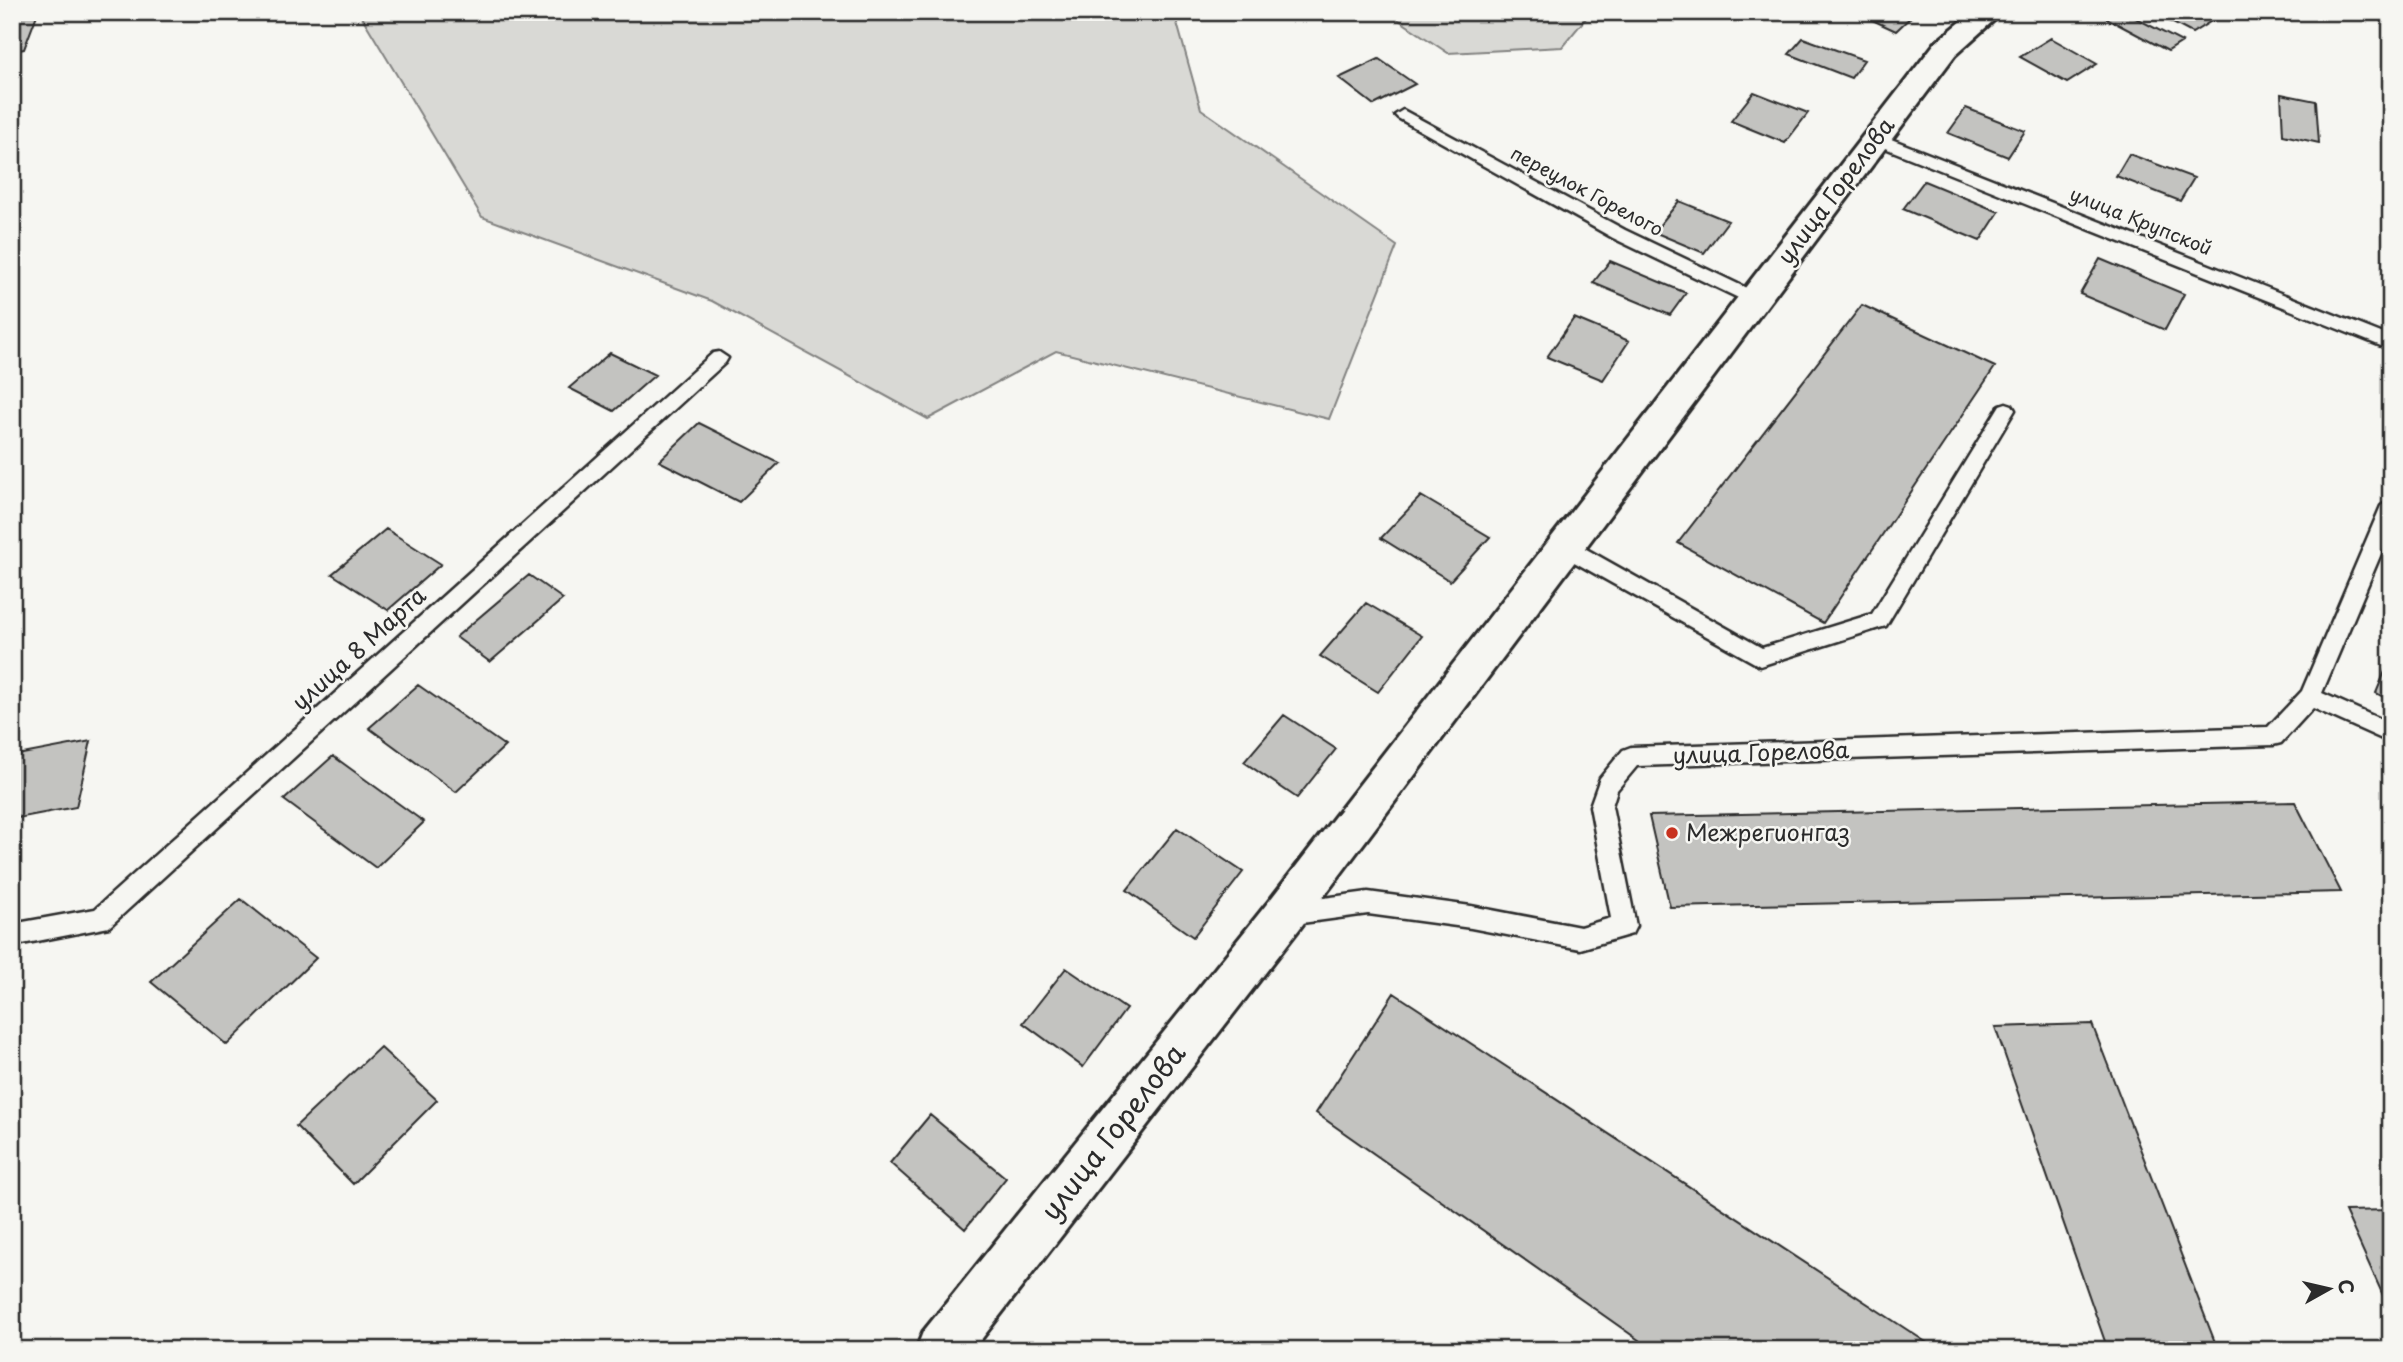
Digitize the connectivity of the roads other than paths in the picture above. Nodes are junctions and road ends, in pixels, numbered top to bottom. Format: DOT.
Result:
graph roads {
  1 [pos="1990,12"];
  2 [pos="1403,115"];
  3 [pos="1876,138"];
  4 [pos="1755,299"];
  5 [pos="2391,344"];
  6 [pos="719,358"];
  7 [pos="2006,410"];
  8 [pos="2391,506"];
  9 [pos="1565,547"];
  10 [pos="2310,697"];
  11 [pos="2391,734"];
  12 [pos="1285,914"];
  13 [pos="12,935"];
  14 [pos="941,1350"];
  1 -- 3 [label="street, улица Горелова"];
  2 -- 4 [label="lane, переулок Горелого"];
  3 -- 4 [label="street, улица Горелова"];
  3 -- 5 [label="lane, улица Крупской"];
  4 -- 9 [label="street, улица Горелова"];
  6 -- 13 [label="lane, улица 8 Марта"];
  7 -- 9 [label="lane"];
  8 -- 10 [label="lane"];
  9 -- 12 [label="street, улица Горелова"];
  10 -- 11 [label="lane"];
  10 -- 12 [label="lane, улица Горелова"];
  12 -- 14 [label="street, улица Горелова"];
}
